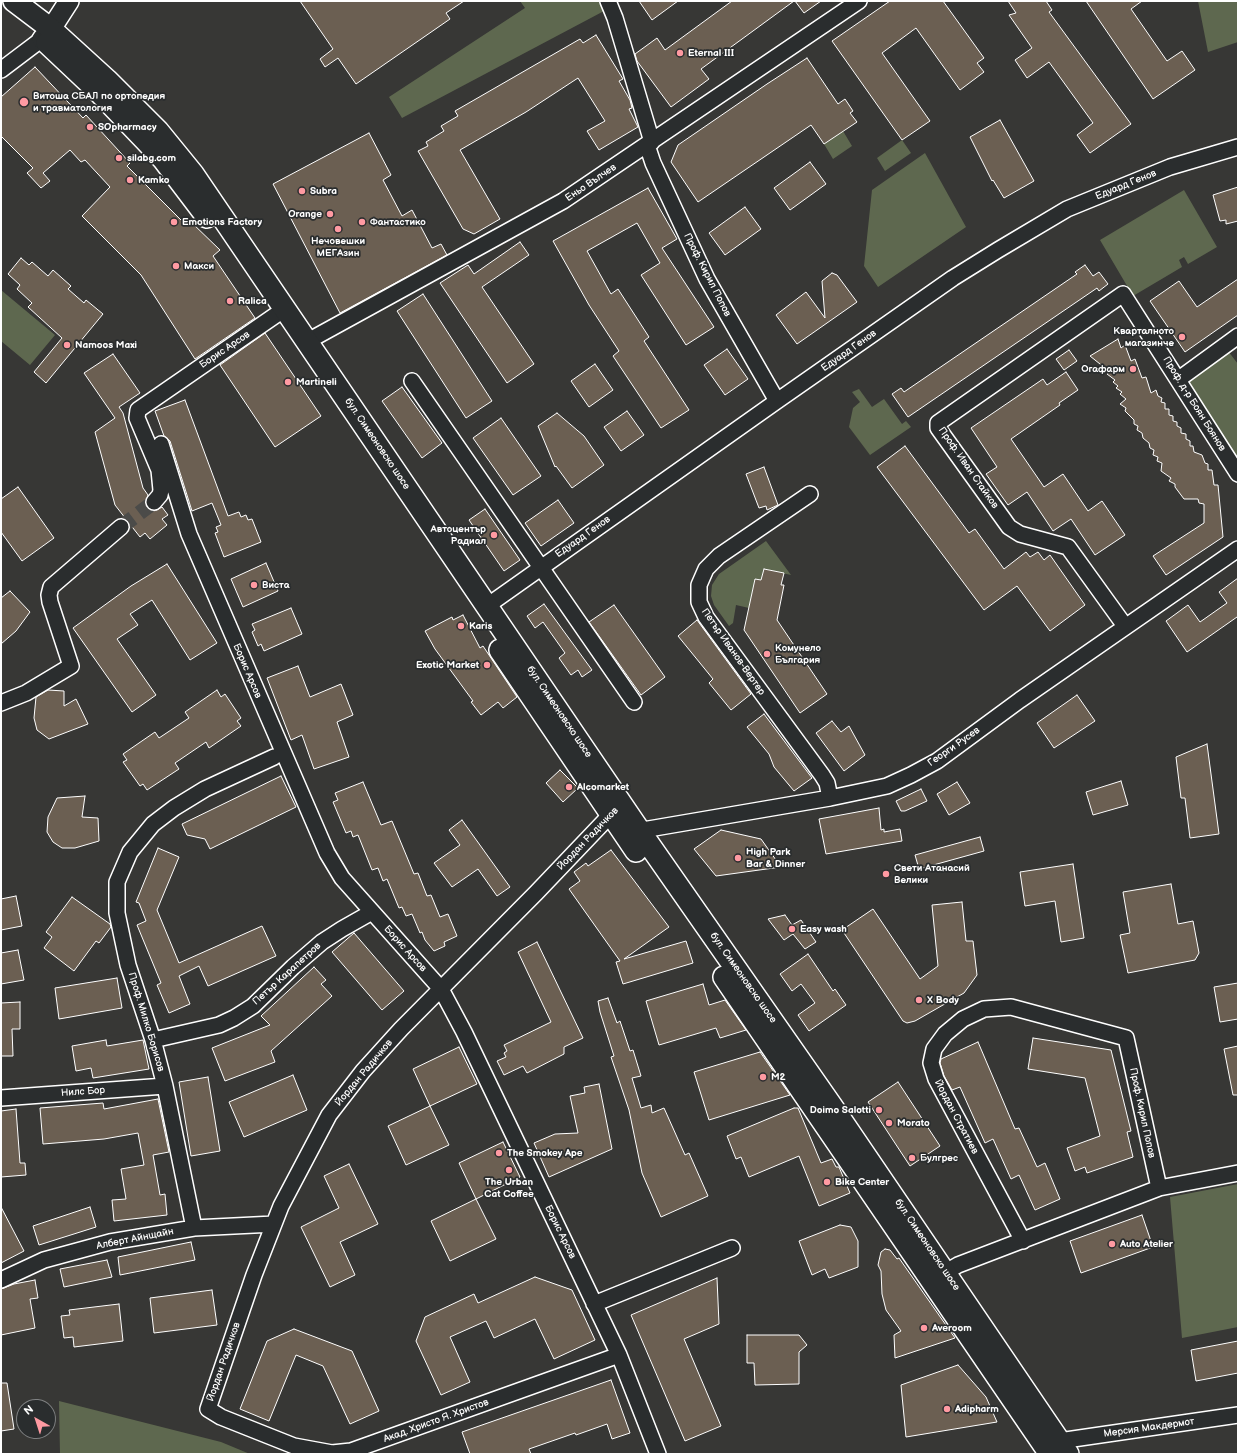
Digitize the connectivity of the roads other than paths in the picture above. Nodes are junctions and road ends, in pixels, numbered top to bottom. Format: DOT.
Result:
graph roads {
  1 [pos="14,1"];
  2 [pos="69,1"];
  3 [pos="608,1"];
  4 [pos="859,1"];
  5 [pos="1,7"];
  6 [pos="47,34"];
  7 [pos="1,70"];
  8 [pos="650,143"];
  9 [pos="1238,147"];
  10 [pos="1123,294"];
  11 [pos="281,312"];
  12 [pos="1238,336"];
  13 [pos="308,342"];
  14 [pos="1179,379"];
  15 [pos="412,381"];
  16 [pos="777,401"];
  17 [pos="161,444"];
  18 [pos="1238,474"];
  19 [pos="810,494"];
  20 [pos="154,502"];
  21 [pos="122,528"];
  22 [pos="1238,549"];
  23 [pos="540,567"];
  24 [pos="487,606"];
  25 [pos="1124,626"];
  26 [pos="634,702"];
  27 [pos="1,703"];
  28 [pos="274,757"];
  29 [pos="830,798"];
  30 [pos="616,809"];
  31 [pos="632,832"];
  32 [pos="372,912"];
  33 [pos="441,989"];
  34 [pos="1126,1038"];
  35 [pos="153,1040"];
  36 [pos="165,1086"];
  37 [pos="1,1098"];
  38 [pos="1238,1173"];
  39 [pos="1159,1188"];
  40 [pos="274,1224"];
  41 [pos="194,1228"];
  42 [pos="1023,1241"];
  43 [pos="732,1248"];
  44 [pos="946,1272"];
  45 [pos="1,1280"];
  46 [pos="594,1304"];
  47 [pos="619,1355"];
  48 [pos="208,1409"];
  49 [pos="1238,1415"];
  50 [pos="1059,1450"];
  51 [pos="658,1454"];
  1 -- 6 [label="main road, бул. Симеоновско шосе"];
  2 -- 6 [label="street"];
  3 -- 8 [label="street, Проф. Кирил Попов"];
  4 -- 8 [label="street, Еньо Вълчев"];
  5 -- 6 [label="main road, бул. Симеоновско шосе"];
  6 -- 7 [label="street"];
  6 -- 11 [label="main road, бул. Симеоновско шосе"];
  8 -- 13 [label="street, Еньо Вълчев"];
  8 -- 16 [label="street, Проф. Кирил Попов"];
  9 -- 16 [label="street, Едуард Генов"];
  10 -- 14 [label="street, Проф. д-р Боян Боянов"];
  10 -- 25 [label="street, Проф. Иван Стайков"];
  11 -- 13 [label="main road, бул. Симеоновско шосе"];
  11 -- 20 [label="street, Борис Арсов"];
  11 -- 30 [label="main road, бул. Симеоновско шосе"];
  12 -- 14 [label="street"];
  13 -- 24 [label="main road, бул. Симеоновско шосе"];
  14 -- 18 [label="street, Проф. д-р Боян Боянов"];
  15 -- 23 [label="street"];
  16 -- 23 [label="street, Едуард Генов"];
  17 -- 32 [label="street, Борис Арсов"];
  19 -- 29 [label="street, Петър Иванов-Вертер"];
  21 -- 27 [label="street"];
  22 -- 25 [label="street, Георги Русев"];
  23 -- 24 [label="street, Едуард Генов"];
  23 -- 26 [label="street"];
  24 -- 30 [label="main road, бул. Симеоновско шосе"];
  25 -- 29 [label="street, Георги Русев"];
  28 -- 35 [label="street, Проф. Милко Борисов"];
  29 -- 31 [label="street, Георги Русев"];
  30 -- 31 [label="main road, бул. Симеоновско шосе"];
  30 -- 33 [label="street, Йордан Радичков"];
  31 -- 44 [label="main road, бул. Симеоновско шосе"];
  31 -- 50 [label="main road, бул. Симеоновско шосе"];
  32 -- 33 [label="street, Борис Арсов"];
  32 -- 35 [label="street, Петър Карапетров"];
  33 -- 40 [label="street, Йордан Радичков"];
  33 -- 46 [label="street, Борис Арсов"];
  34 -- 39 [label="street, Проф. Кирил Попов"];
  34 -- 42 [label="street, Йордан Стратиев"];
  35 -- 36 [label="street, Проф. Милко Борисов"];
  36 -- 37 [label="street, Нилс Бор"];
  36 -- 41 [label="street, Проф. Милко Борисов"];
  38 -- 39 [label="street"];
  39 -- 42 [label="street"];
  40 -- 41 [label="street, Алберт Айнщайн"];
  40 -- 48 [label="street, Йордан Радичков"];
  41 -- 45 [label="street, Алберт Айнщайн"];
  42 -- 44 [label="street"];
  43 -- 46 [label="street"];
  44 -- 50 [label="main road, бул. Симеоновско шосе"];
  46 -- 47 [label="street, Борис Арсов"];
  47 -- 48 [label="street, Акад. Христо Я. Христов"];
  47 -- 51 [label="street, Борис Арсов"];
  49 -- 50 [label="street, Мерсия Макдермот"];
}
